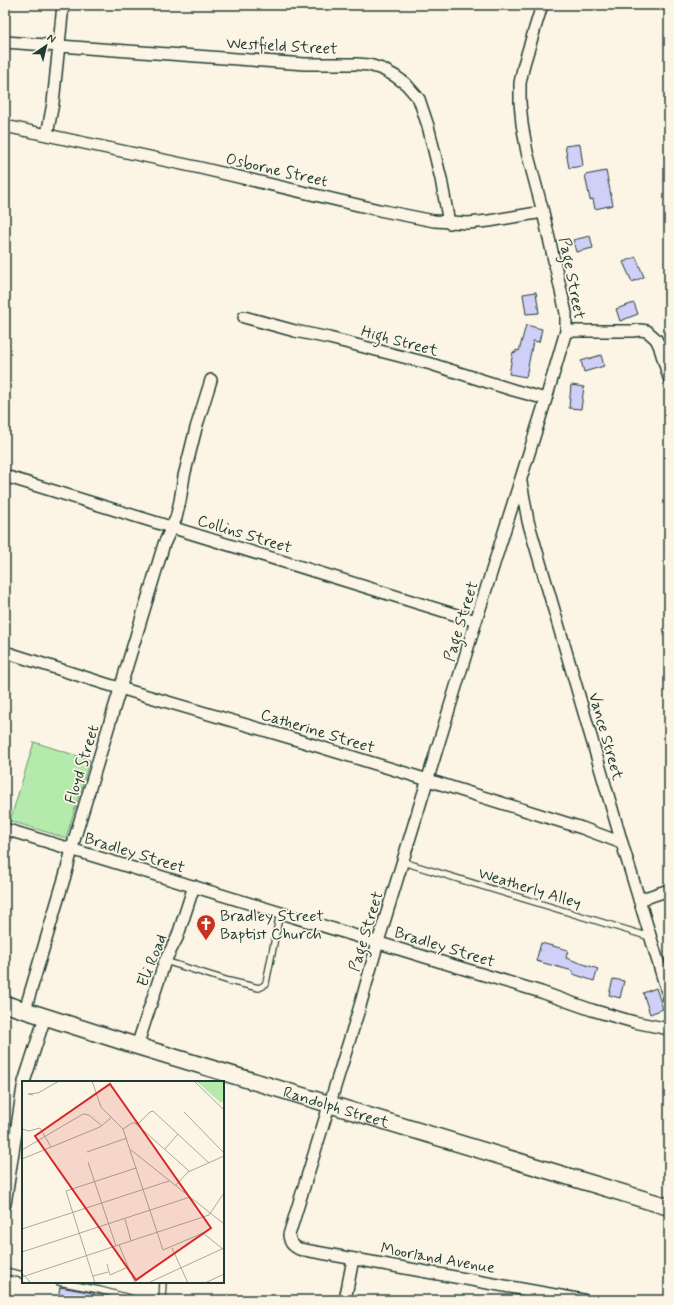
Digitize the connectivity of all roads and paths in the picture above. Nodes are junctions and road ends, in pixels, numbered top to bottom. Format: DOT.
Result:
graph roads {
  1 [pos="63,5"];
  2 [pos="542,5"];
  3 [pos="5,42"];
  4 [pos="59,46"];
  5 [pos="5,126"];
  6 [pos="47,135"];
  7 [pos="544,212"];
  8 [pos="449,222"];
  9 [pos="244,317"];
  10 [pos="566,331"];
  11 [pos="659,345"];
  12 [pos="669,353"];
  13 [pos="669,378"];
  14 [pos="211,380"];
  15 [pos="546,400"];
  16 [pos="5,476"];
  17 [pos="521,480"];
  18 [pos="172,528"];
  19 [pos="476,621"];
  20 [pos="5,652"];
  21 [pos="120,688"];
  22 [pos="428,780"];
  23 [pos="5,829"];
  24 [pos="622,843"];
  25 [pos="72,850"];
  26 [pos="403,862"];
  27 [pos="194,886"];
  28 [pos="669,890"];
  29 [pos="639,900"];
  30 [pos="280,913"];
  31 [pos="650,937"];
  32 [pos="378,942"];
  33 [pos="165,961"];
  34 [pos="669,998"];
  35 [pos="5,1004"];
  36 [pos="25,1010"];
  37 [pos="45,1017"];
  38 [pos="669,1029"];
  39 [pos="137,1046"];
  40 [pos="24,1081"];
  41 [pos="22,1099"];
  42 [pos="329,1104"];
  43 [pos="6,1191"];
  44 [pos="5,1204"];
  45 [pos="669,1207"];
  46 [pos="290,1242"];
  47 [pos="353,1259"];
  48 [pos="5,1271"];
  49 [pos="22,1275"];
  50 [pos="64,1283"];
  51 [pos="163,1283"];
  52 [pos="136,1300"];
  53 [pos="162,1300"];
  54 [pos="345,1300"];
  55 [pos="583,1300"];
  1 -- 4 [label="street"];
  2 -- 7 [label="street, Page Street"];
  3 -- 4 [label="street, Westfield Street"];
  4 -- 6 [label="street"];
  4 -- 8 [label="street, Westfield Street"];
  5 -- 6 [label="street, Osborne Street"];
  6 -- 8 [label="street, Osborne Street"];
  7 -- 8 [label="street, Osborne Street"];
  7 -- 10 [label="street, Page Street"];
  9 -- 15 [label="street, High Street"];
  10 -- 11 [label="street"];
  10 -- 15 [label="street, Page Street"];
  11 -- 12 [label="street"];
  11 -- 13 [label="street"];
  14 -- 18 [label="street"];
  15 -- 17 [label="street, Page Street"];
  16 -- 18 [label="street, Collins Street"];
  17 -- 19 [label="street, Page Street"];
  17 -- 24 [label="street, Vance Street"];
  18 -- 19 [label="street, Collins Street"];
  18 -- 21 [label="street, Floyd Street"];
  19 -- 22 [label="street, Page Street"];
  20 -- 21 [label="street, Catherine Street"];
  21 -- 22 [label="street, Catherine Street"];
  21 -- 25 [label="street, Floyd Street"];
  22 -- 24 [label="street, Catherine Street"];
  22 -- 26 [label="street, Page Street"];
  23 -- 25 [label="street, Bradley Street"];
  24 -- 29 [label="street, Vance Street"];
  25 -- 27 [label="street, Bradley Street"];
  25 -- 36 [label="street, Floyd Street"];
  26 -- 31 [label="lane, Weatherly Alley"];
  26 -- 32 [label="street, Page Street"];
  27 -- 30 [label="street, Bradley Street"];
  27 -- 33 [label="street, Eli Road"];
  28 -- 29 [label="street"];
  29 -- 31 [label="street, Vance Street"];
  30 -- 32 [label="street, Bradley Street"];
  30 -- 33 [label="lane"];
  31 -- 34 [label="street, Vance Street"];
  32 -- 38 [label="street, Bradley Street"];
  32 -- 42 [label="street, Page Street"];
  33 -- 39 [label="street, Eli Road"];
  35 -- 36 [label="street, Randolph Street"];
  36 -- 37 [label="street, Randolph Street"];
  37 -- 39 [label="street, Randolph Street"];
  37 -- 40 [label="street"];
  39 -- 42 [label="street, Randolph Street"];
  41 -- 43 [label="street"];
  42 -- 45 [label="street, Randolph Street"];
  42 -- 46 [label="street, Page Street"];
  43 -- 44 [label="street"];
  46 -- 47 [label="street, Moorland Avenue"];
  47 -- 54 [label="street"];
  47 -- 55 [label="street, Moorland Avenue"];
  48 -- 49 [label="lane"];
  50 -- 52 [label="lane"];
  51 -- 53 [label="lane"];
}
